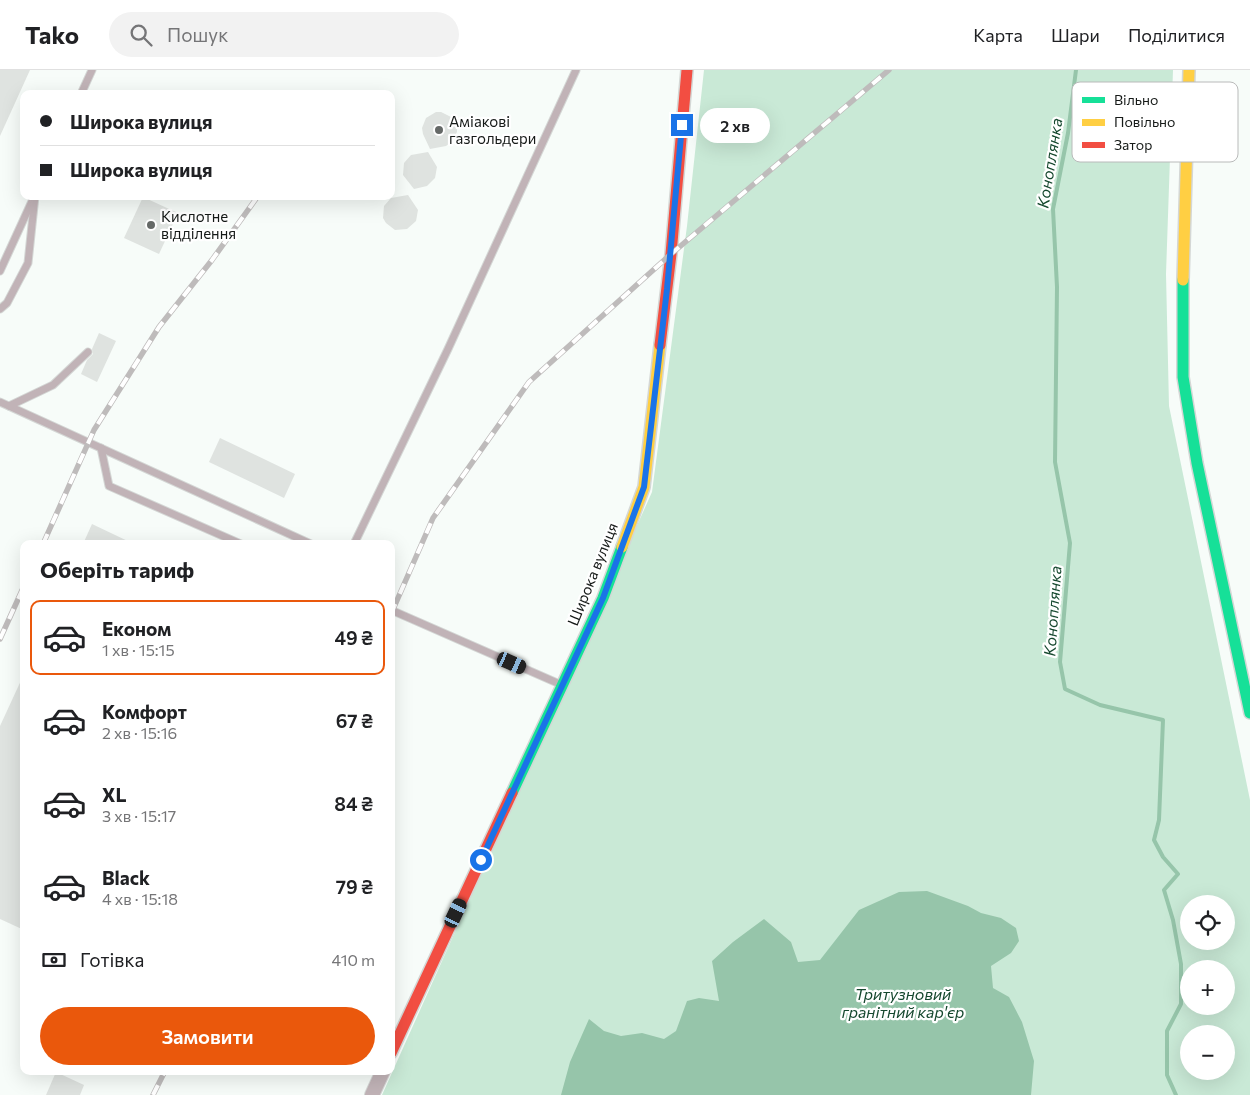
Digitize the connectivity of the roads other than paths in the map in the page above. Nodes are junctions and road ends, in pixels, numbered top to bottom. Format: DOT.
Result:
graph roads {
  1 [pos="92,70"];
  2 [pos="576,70"];
  3 [pos="686,70"];
  4 [pos="83,90"];
  5 [pos="1186,162"];
  6 [pos="33,200"];
  7 [pos="35,200"];
  8 [pos="0,271"];
  9 [pos="0,309"];
  10 [pos="88,352"];
  11 [pos="0,402"];
  12 [pos="9,406"];
  13 [pos="101,448"];
  14 [pos="232,540"];
  15 [pos="303,540"];
  16 [pos="356,540"];
  17 [pos="395,612"];
  18 [pos="562,685"];
  19 [pos="1250,713"];
  20 [pos="395,1044"];
  21 [pos="381,1075"];
  22 [pos="372,1095"];
  1 -- 4 [label="lane"];
  2 -- 16 [label="lane"];
  3 -- 18 [label="street, Широка вулиця"];
  5 -- 19 [label="street"];
  6 -- 8 [label="lane"];
  7 -- 9 [label="lane"];
  10 -- 12 [label="lane"];
  11 -- 12 [label="lane"];
  12 -- 13 [label="lane"];
  13 -- 14 [label="lane"];
  13 -- 15 [label="lane"];
  17 -- 18 [label="lane"];
  18 -- 20 [label="street, Широка вулиця"];
  21 -- 22 [label="street"];
}
